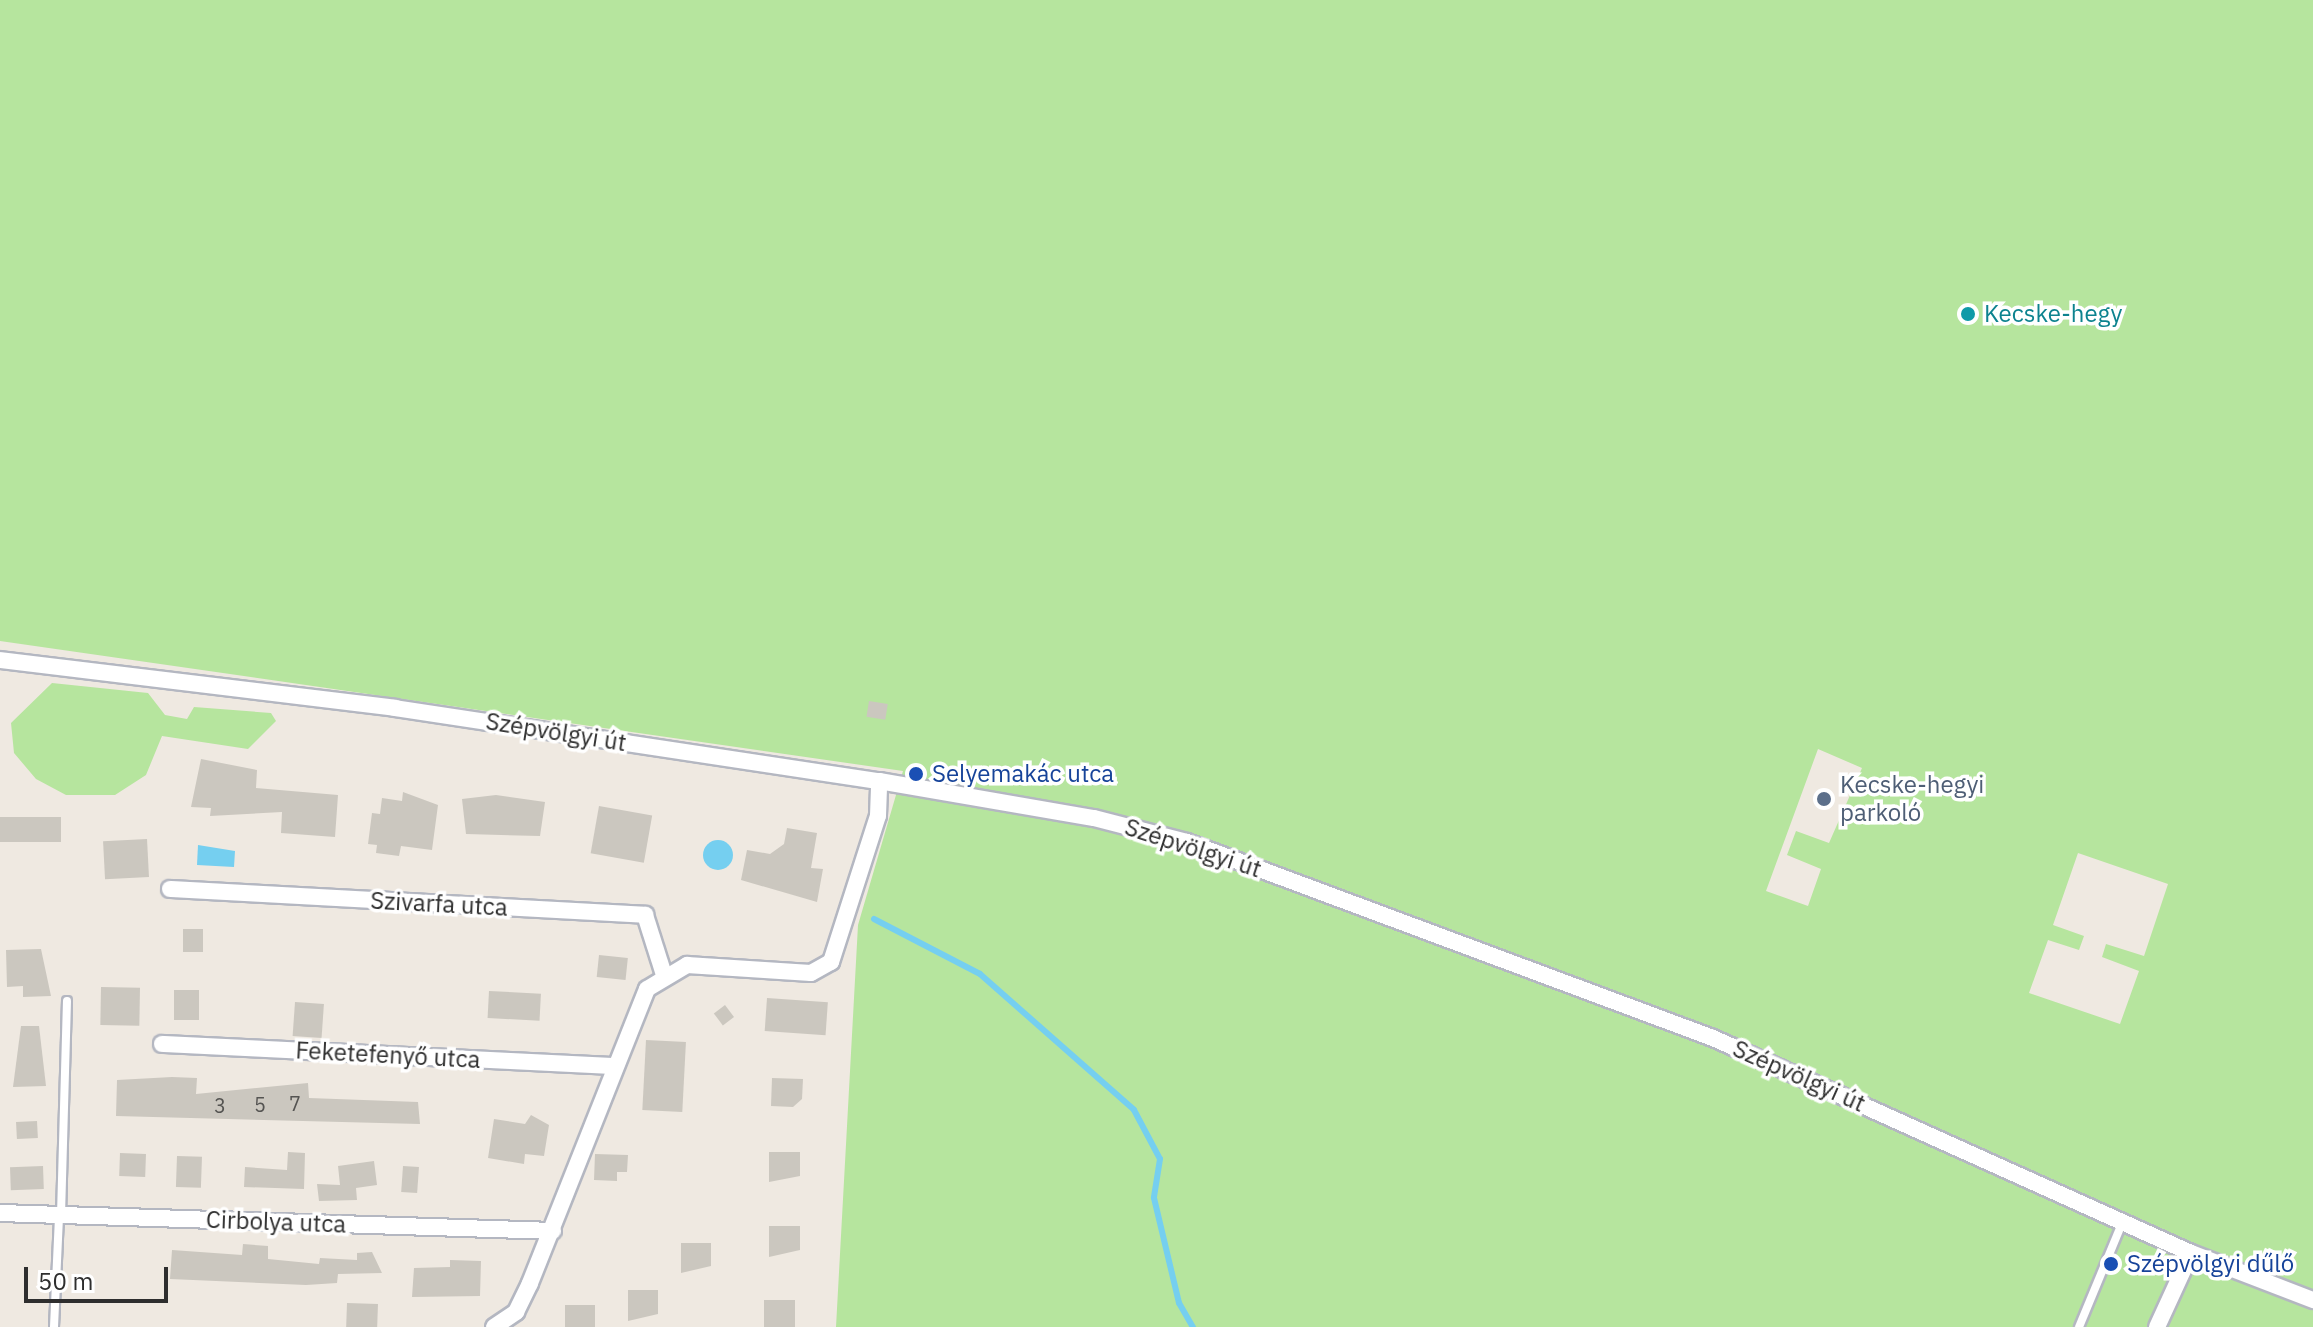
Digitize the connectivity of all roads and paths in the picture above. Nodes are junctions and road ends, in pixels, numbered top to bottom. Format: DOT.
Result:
graph roads {
  1 [pos="0,660"];
  2 [pos="879,781"];
  3 [pos="170,889"];
  4 [pos="664,975"];
  5 [pos="67,1001"];
  6 [pos="162,1044"];
  7 [pos="614,1066"];
  8 [pos="0,1213"];
  9 [pos="60,1215"];
  10 [pos="2123,1222"];
  11 [pos="553,1231"];
  12 [pos="2191,1253"];
  13 [pos="2313,1300"];
  14 [pos="54,1327"];
  15 [pos="494,1327"];
  16 [pos="2079,1327"];
  17 [pos="2157,1327"];
  1 -- 2 [label="street, Szépvölgyi út"];
  2 -- 4 [label="street"];
  2 -- 10 [label="street, Szépvölgyi út"];
  3 -- 4 [label="street, Szivarfa utca"];
  4 -- 7 [label="street"];
  5 -- 9 [label="lane"];
  6 -- 7 [label="street, Feketefenyő utca"];
  7 -- 11 [label="street"];
  8 -- 9 [label="street, Cirbolya utca"];
  9 -- 11 [label="street, Cirbolya utca"];
  9 -- 14 [label="lane"];
  10 -- 12 [label="street, Szépvölgyi út"];
  10 -- 16 [label="lane"];
  11 -- 15 [label="street"];
  12 -- 13 [label="street, Szépvölgyi út"];
  12 -- 17 [label="street"];
}
